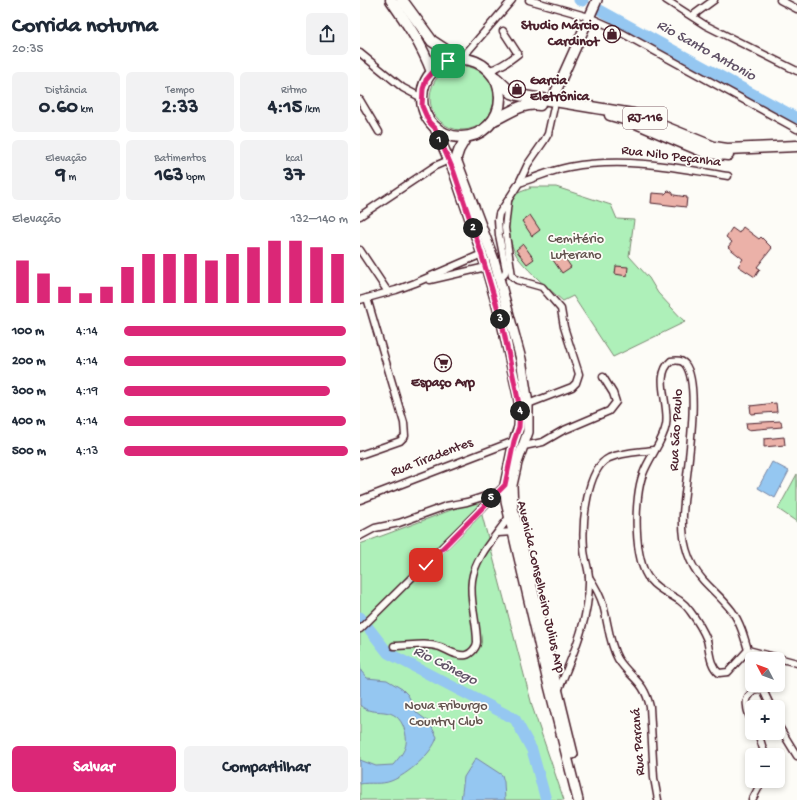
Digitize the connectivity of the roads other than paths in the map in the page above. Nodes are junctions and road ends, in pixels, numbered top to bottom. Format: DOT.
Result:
graph roads {
  1 [pos="390,0"];
  2 [pos="402,0"];
  3 [pos="512,0"];
  4 [pos="529,0"];
  5 [pos="597,0"];
  6 [pos="666,0"];
  7 [pos="714,0"];
  8 [pos="780,0"];
  9 [pos="797,9"];
  10 [pos="591,14"];
  11 [pos="692,16"];
  12 [pos="504,31"];
  13 [pos="360,53"];
  14 [pos="460,59"];
  15 [pos="797,71"];
  16 [pos="432,72"];
  17 [pos="493,74"];
  18 [pos="422,98"];
  19 [pos="360,100"];
  20 [pos="553,103"];
  21 [pos="494,120"];
  22 [pos="435,128"];
  23 [pos="797,129"];
  24 [pos="379,132"];
  25 [pos="466,138"];
  26 [pos="797,146"];
  27 [pos="797,153"];
  28 [pos="449,160"];
  29 [pos="728,176"];
  30 [pos="519,183"];
  31 [pos="508,201"];
  32 [pos="360,216"];
  33 [pos="360,250"];
  34 [pos="482,254"];
  35 [pos="486,267"];
  36 [pos="500,279"];
  37 [pos="415,283"];
  38 [pos="388,292"];
  39 [pos="367,298"];
  40 [pos="360,300"];
  41 [pos="603,377"];
  42 [pos="528,404"];
  43 [pos="514,441"];
  44 [pos="524,446"];
  45 [pos="654,450"];
  46 [pos="360,456"];
  47 [pos="505,485"];
  48 [pos="496,493"];
  49 [pos="360,500"];
  50 [pos="509,517"];
  51 [pos="513,532"];
  52 [pos="498,533"];
  53 [pos="360,536"];
  54 [pos="590,577"];
  55 [pos="360,629"];
  56 [pos="394,646"];
  57 [pos="748,650"];
  58 [pos="797,663"];
  59 [pos="557,692"];
  60 [pos="552,700"];
  61 [pos="747,700"];
  62 [pos="768,700"];
  63 [pos="785,737"];
  64 [pos="797,756"];
  65 [pos="758,788"];
  66 [pos="578,800"];
  67 [pos="584,800"];
  68 [pos="658,800"];
  69 [pos="752,800"];
  1 -- 16 [label="main road"];
  2 -- 14 [label="main road, RJ-116"];
  3 -- 14 [label="street"];
  4 -- 10 [label="street"];
  5 -- 10 [label="main road"];
  6 -- 11 [label="street"];
  7 -- 11 [label="street"];
  8 -- 9 [label="street"];
  10 -- 20 [label="main road"];
  10 -- 23 [label="street"];
  11 -- 15 [label="street"];
  12 -- 17 [label="street"];
  13 -- 18 [label="street"];
  14 -- 16 [label="main road"];
  14 -- 17 [label="main road, RJ-116"];
  16 -- 18 [label="main road"];
  17 -- 20 [label="main road, RJ-116"];
  17 -- 21 [label="main road, RJ-116"];
  18 -- 22 [label="main road"];
  19 -- 24 [label="street"];
  20 -- 21 [label="main road, RJ-116"];
  20 -- 26 [label="main road, RJ-116"];
  20 -- 27 [label="main road, RJ-116"];
  20 -- 30 [label="street"];
  21 -- 25 [label="main road, RJ-116"];
  22 -- 25 [label="main road"];
  22 -- 28 [label="main road, Avenida Conselheiro Julius Arp"];
  25 -- 36 [label="main road, Avenida Conselheiro Julius Arp"];
  28 -- 32 [label="street"];
  28 -- 34 [label="main road, Avenida Conselheiro Julius Arp"];
  29 -- 30 [label="street, Rua Nilo Peçanha"];
  30 -- 31 [label="street"];
  31 -- 36 [label="street"];
  31 -- 42 [label="street"];
  33 -- 38 [label="street"];
  34 -- 35 [label="main road, Avenida Conselheiro Julius Arp"];
  34 -- 37 [label="street"];
  35 -- 37 [label="street"];
  35 -- 43 [label="main road, Avenida Conselheiro Julius Arp"];
  36 -- 42 [label="main road, Avenida Conselheiro Julius Arp"];
  37 -- 38 [label="street"];
  38 -- 39 [label="street"];
  39 -- 40 [label="street"];
  39 -- 46 [label="street"];
  41 -- 44 [label="street"];
  42 -- 44 [label="main road, Avenida Conselheiro Julius Arp"];
  43 -- 47 [label="main road, Avenida Conselheiro Julius Arp"];
  43 -- 49 [label="street, Rua Tiradentes"];
  44 -- 59 [label="main road, Avenida Conselheiro Julius Arp"];
  45 -- 54 [label="street, Rua São Paulo"];
  45 -- 57 [label="street"];
  45 -- 57 [label="street, Rua São Paulo"];
  47 -- 48 [label="street"];
  47 -- 50 [label="main road, Avenida Conselheiro Julius Arp"];
  48 -- 53 [label="street"];
  48 -- 55 [label="street"];
  50 -- 51 [label="main road, Avenida Conselheiro Julius Arp"];
  50 -- 52 [label="street"];
  51 -- 52 [label="street"];
  51 -- 60 [label="main road, Avenida Conselheiro Julius Arp"];
  52 -- 56 [label="street"];
  54 -- 59 [label="street, Rua São Paulo"];
  54 -- 68 [label="street, Rua Paraná"];
  57 -- 58 [label="street"];
  59 -- 60 [label="street, Rua São Paulo"];
  59 -- 67 [label="main road, Avenida Conselheiro Julius Arp"];
  60 -- 66 [label="main road, Avenida Conselheiro Julius Arp"];
  61 -- 62 [label="street"];
  63 -- 64 [label="street"];
  65 -- 69 [label="street"];
}
